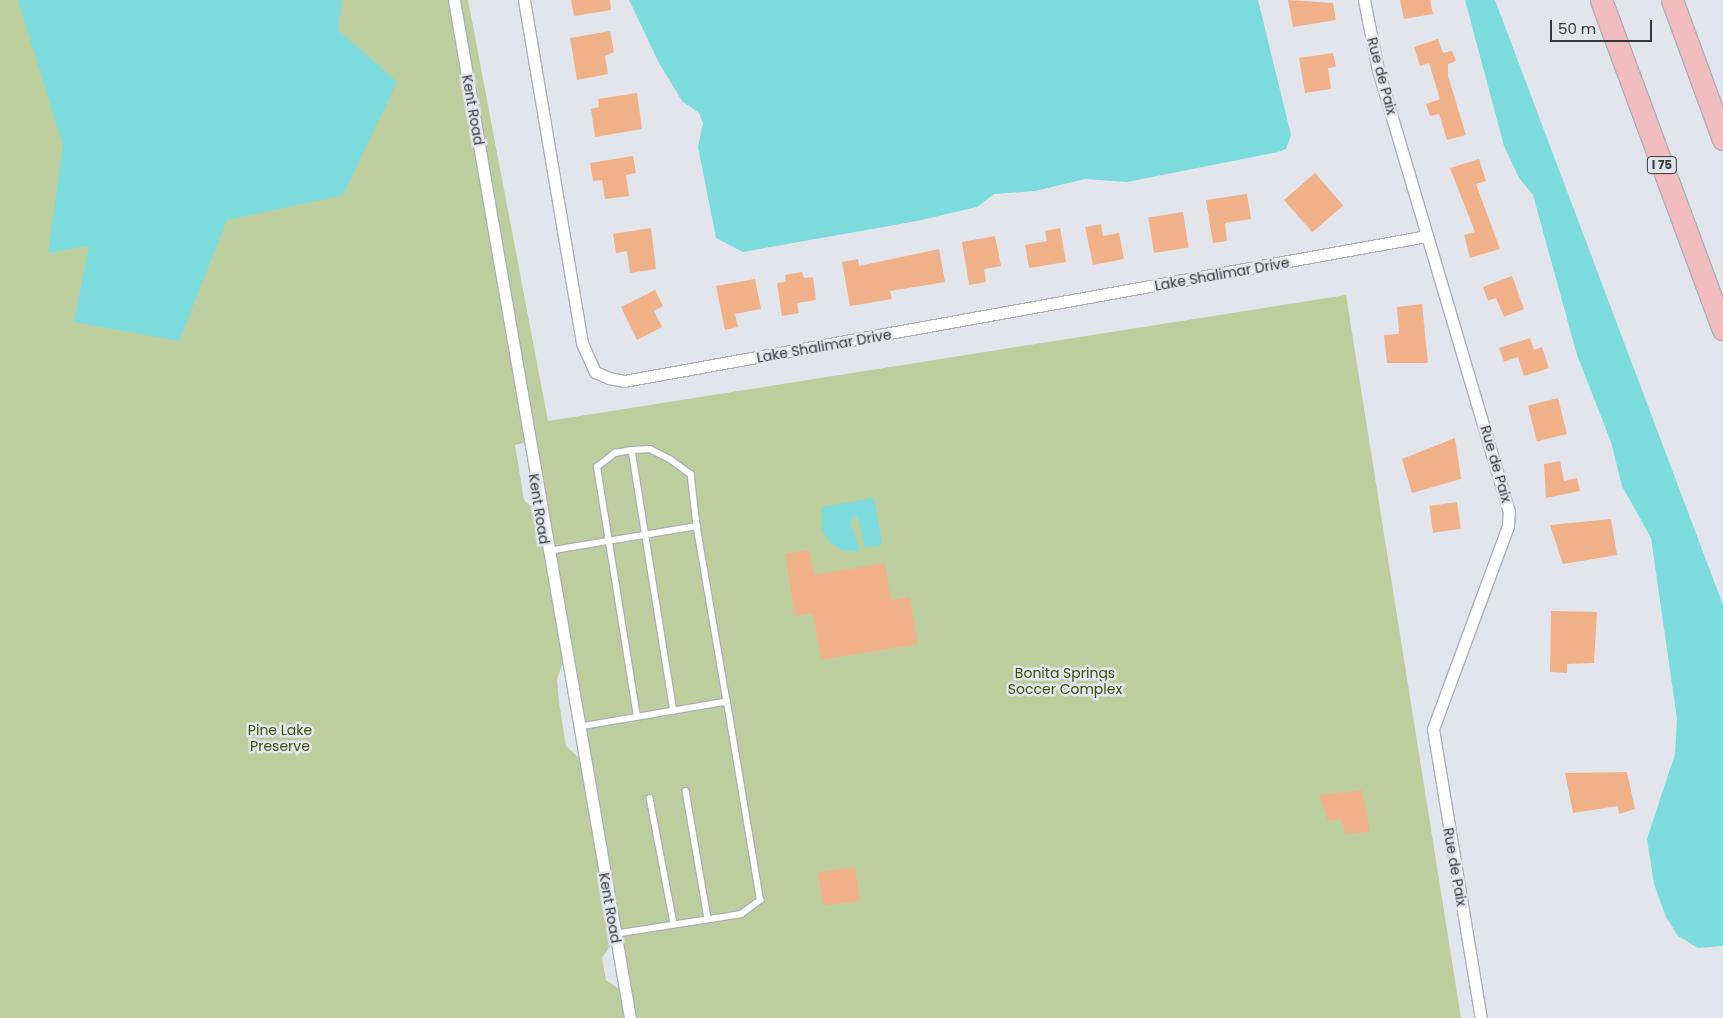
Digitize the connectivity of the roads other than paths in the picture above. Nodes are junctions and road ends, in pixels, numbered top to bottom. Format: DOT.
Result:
graph roads {
  1 [pos="454,0"];
  2 [pos="524,0"];
  3 [pos="1364,0"];
  4 [pos="1602,0"];
  5 [pos="1672,0"];
  6 [pos="1723,139"];
  7 [pos="1427,236"];
  8 [pos="1723,329"];
  9 [pos="632,450"];
  10 [pos="697,526"];
  11 [pos="644,535"];
  12 [pos="608,541"];
  13 [pos="546,551"];
  14 [pos="728,702"];
  15 [pos="674,711"];
  16 [pos="637,718"];
  17 [pos="577,728"];
  18 [pos="686,792"];
  19 [pos="650,798"];
  20 [pos="708,919"];
  21 [pos="674,924"];
  22 [pos="614,934"];
  23 [pos="630,1018"];
  24 [pos="1481,1018"];
  1 -- 13 [label="street, Kent Road"];
  2 -- 7 [label="street, Lake Shalimar Drive"];
  3 -- 7 [label="street, Rue de Paix"];
  4 -- 8 [label="highway, I 75"];
  5 -- 6 [label="highway"];
  7 -- 24 [label="street, Rue de Paix"];
  9 -- 10 [label="lane"];
  9 -- 11 [label="lane"];
  9 -- 12 [label="lane"];
  10 -- 11 [label="lane"];
  10 -- 14 [label="lane"];
  11 -- 12 [label="lane"];
  11 -- 15 [label="lane"];
  12 -- 13 [label="lane"];
  12 -- 16 [label="lane"];
  13 -- 17 [label="street, Kent Road"];
  14 -- 15 [label="lane"];
  14 -- 20 [label="lane"];
  15 -- 16 [label="lane"];
  16 -- 17 [label="lane"];
  17 -- 22 [label="street, Kent Road"];
  18 -- 20 [label="lane"];
  19 -- 21 [label="lane"];
  20 -- 21 [label="lane"];
  21 -- 22 [label="lane"];
  22 -- 23 [label="street, Kent Road"];
}
